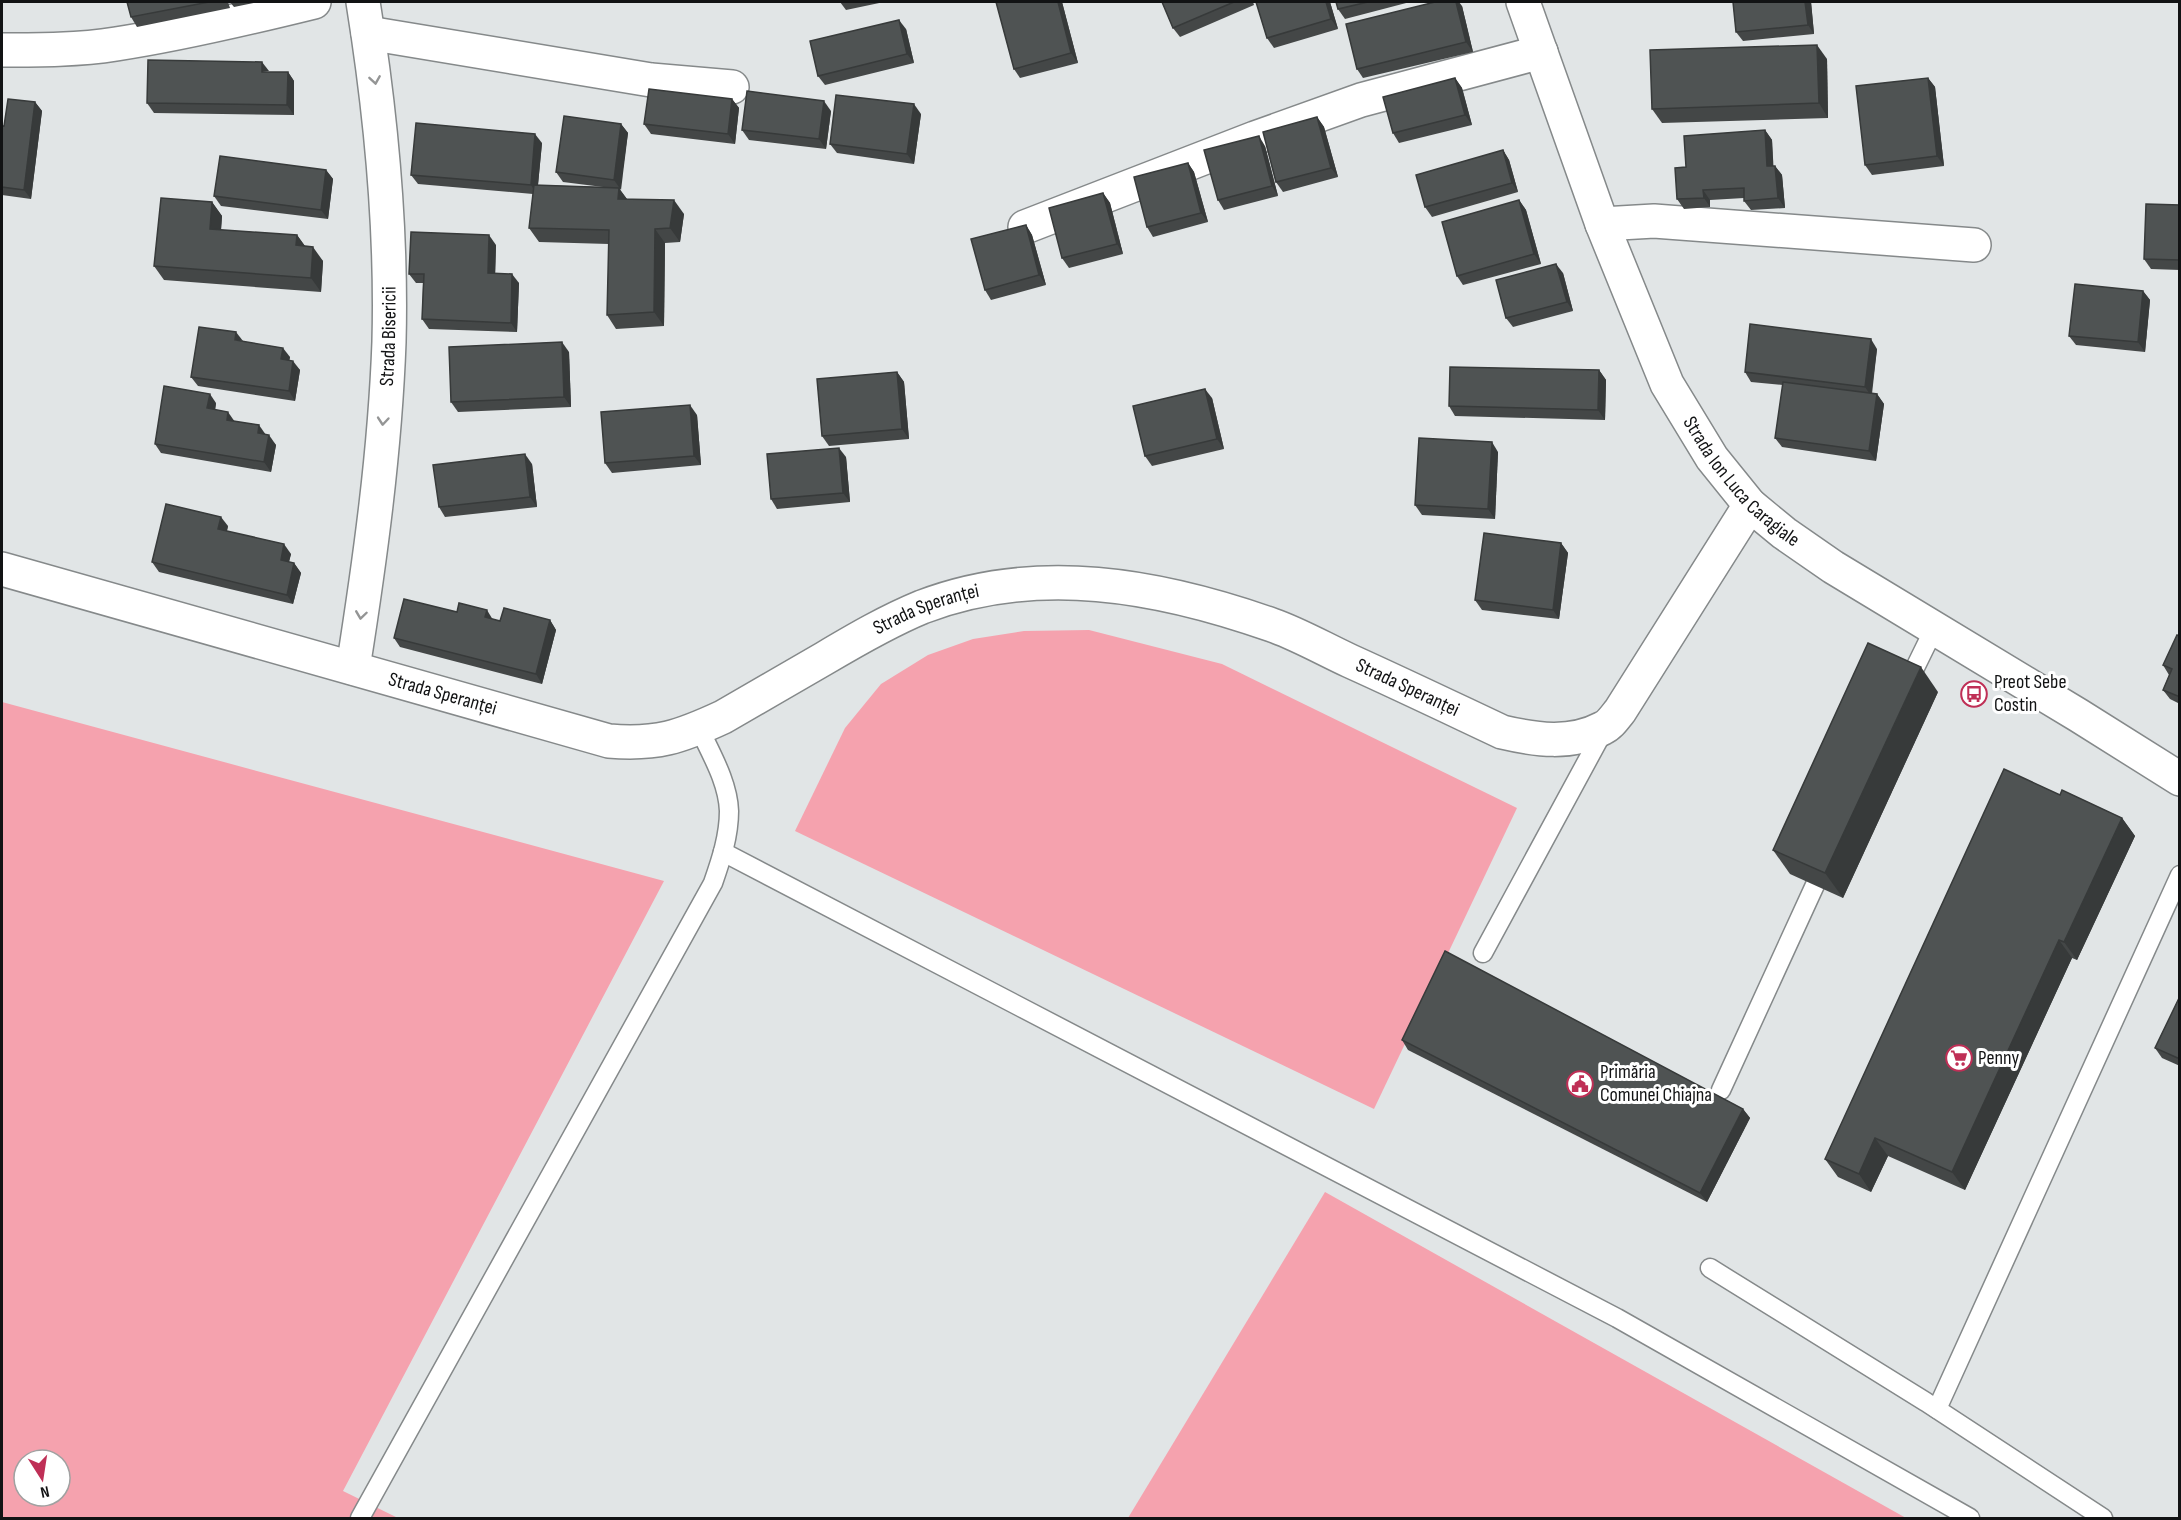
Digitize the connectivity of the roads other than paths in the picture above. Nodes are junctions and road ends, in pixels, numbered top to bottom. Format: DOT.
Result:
graph roads {
  1 [pos="314,2"];
  2 [pos="1523,2"];
  3 [pos="366,17"];
  4 [pos="2,50"];
  5 [pos="1541,52"];
  6 [pos="732,87"];
  7 [pos="1602,224"];
  8 [pos="1025,227"];
  9 [pos="1974,245"];
  10 [pos="1750,506"];
  11 [pos="2,569"];
  12 [pos="1934,629"];
  13 [pos="353,668"];
  14 [pos="1910,678"];
  15 [pos="699,728"];
  16 [pos="1605,728"];
  17 [pos="2180,779"];
  18 [pos="723,852"];
  19 [pos="2180,875"];
  20 [pos="1815,885"];
  21 [pos="1483,954"];
  22 [pos="1721,1090"];
  23 [pos="1710,1268"];
  24 [pos="1937,1409"];
  25 [pos="360,1518"];
  26 [pos="1971,1518"];
  27 [pos="2103,1518"];
  1 -- 4 [label="street"];
  2 -- 5 [label="street, Strada Ion Luca Caragiale"];
  3 -- 6 [label="street"];
  3 -- 13 [label="street, Strada Bisericii, one-way"];
  5 -- 7 [label="street, Strada Ion Luca Caragiale"];
  5 -- 8 [label="street"];
  7 -- 9 [label="street"];
  7 -- 10 [label="street, Strada Ion Luca Caragiale"];
  10 -- 12 [label="street, Strada Ion Luca Caragiale"];
  10 -- 16 [label="street"];
  11 -- 13 [label="street, Strada Speranței"];
  12 -- 14 [label="lane"];
  12 -- 17 [label="street, Strada Ion Luca Caragiale"];
  13 -- 15 [label="street, Strada Speranței"];
  15 -- 16 [label="street, Strada Speranței"];
  15 -- 18 [label="lane"];
  16 -- 21 [label="lane"];
  18 -- 25 [label="lane"];
  18 -- 26 [label="lane"];
  19 -- 24 [label="lane"];
  20 -- 22 [label="lane"];
  23 -- 24 [label="lane"];
  24 -- 27 [label="lane"];
}
